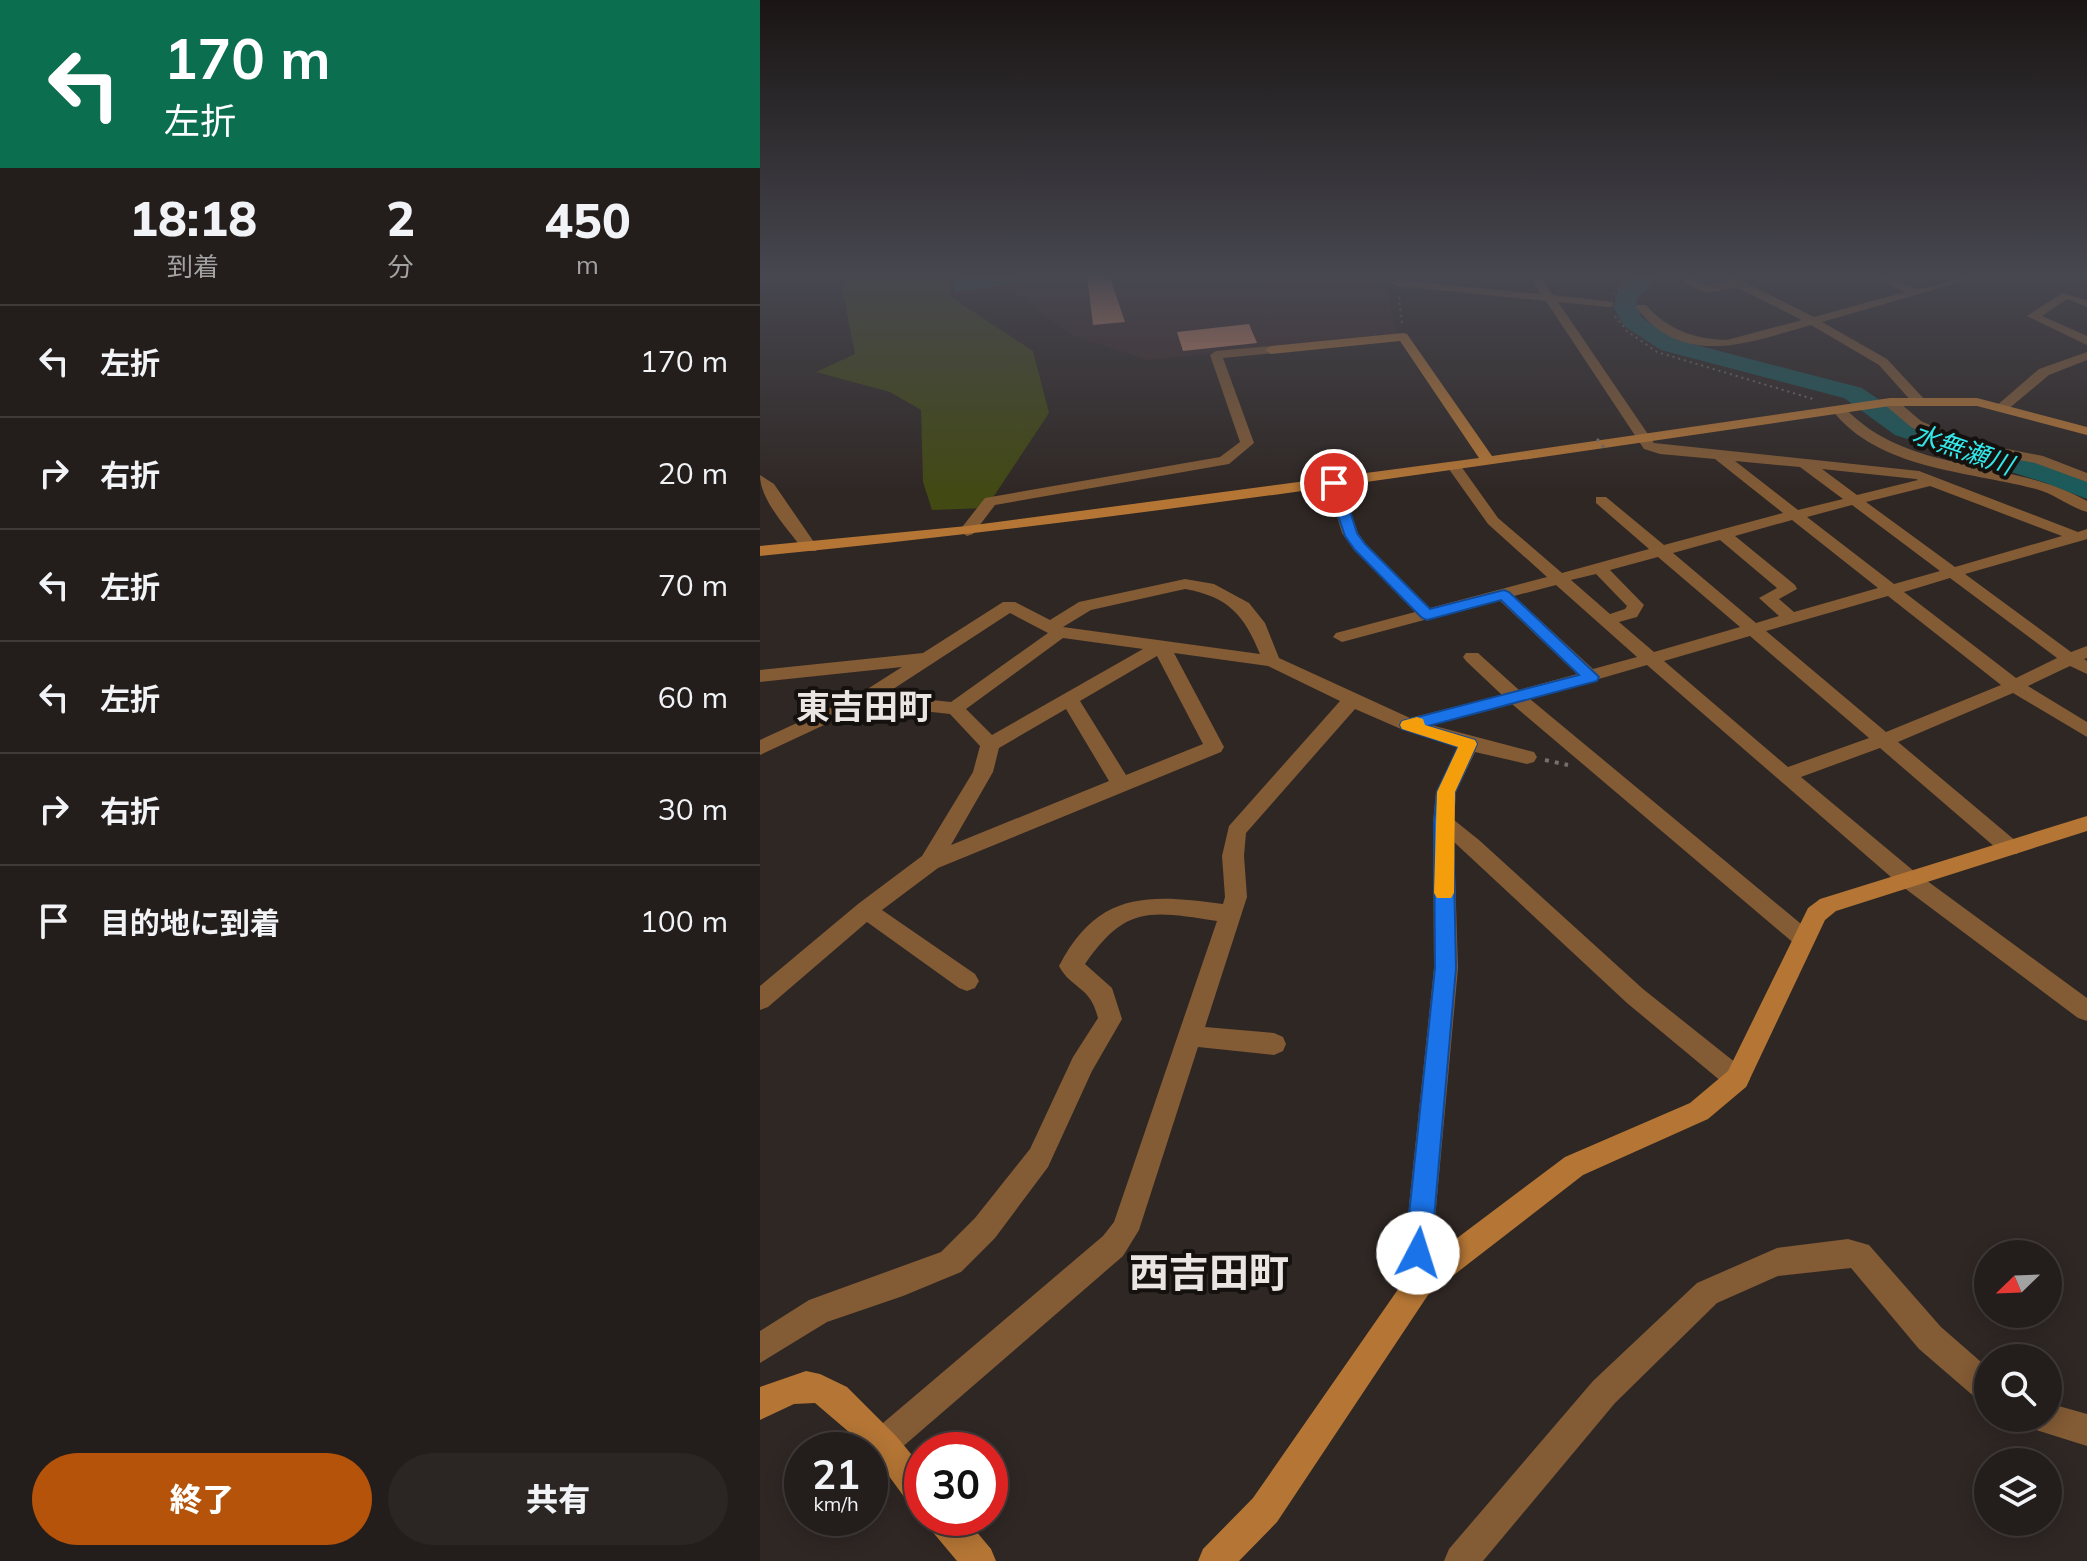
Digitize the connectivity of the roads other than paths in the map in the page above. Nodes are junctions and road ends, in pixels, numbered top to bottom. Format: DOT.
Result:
graph roads {
  1 [pos="1293,348"];
  2 [pos="1410,348"];
  3 [pos="1582,348"];
  4 [pos="1859,348"];
  5 [pos="2087,356"];
  6 [pos="1918,400"];
  7 [pos="1890,402"];
  8 [pos="2002,407"];
  9 [pos="1839,410"];
  10 [pos="2087,431"];
  11 [pos="1642,439"];
  12 [pos="1720,456"];
  13 [pos="1487,459"];
  14 [pos="1804,463"];
  15 [pos="1453,465"];
  16 [pos="2083,470"];
  17 [pos="760,479"];
  18 [pos="1931,481"];
  19 [pos="1334,483"];
  20 [pos="2044,486"];
  21 [pos="1601,500"];
  22 [pos="1856,500"];
  23 [pos="2087,507"];
  24 [pos="1795,515"];
  25 [pos="967,531"];
  26 [pos="1724,535"];
  27 [pos="2082,536"];
  28 [pos="810,548"];
  29 [pos="760,552"];
  30 [pos="1662,553"];
  31 [pos="1600,569"];
  32 [pos="1953,573"];
  33 [pos="1561,579"];
  34 [pos="1894,591"];
  35 [pos="1504,595"];
  36 [pos="1427,615"];
  37 [pos="1791,618"];
  38 [pos="1608,620"];
  39 [pos="1055,629"];
  40 [pos="1754,630"];
  41 [pos="1342,637"];
  42 [pos="1161,646"];
  43 [pos="2087,651"];
  44 [pos="1472,657"];
  45 [pos="926,658"];
  46 [pos="2070,659"];
  47 [pos="1654,660"];
  48 [pos="1272,661"];
  49 [pos="2087,668"];
  50 [pos="760,676"];
  51 [pos="1591,677"];
  52 [pos="2014,686"];
  53 [pos="1516,697"];
  54 [pos="865,699"];
  55 [pos="1070,700"];
  56 [pos="1352,700"];
  57 [pos="955,708"];
  58 [pos="1408,725"];
  59 [pos="2087,731"];
  60 [pos="1884,740"];
  61 [pos="1469,744"];
  62 [pos="990,745"];
  63 [pos="760,748"];
  64 [pos="1527,757"];
  65 [pos="1786,775"];
  66 [pos="1121,784"];
  67 [pos="1443,823"];
  68 [pos="2087,823"];
  69 [pos="2010,848"];
  70 [pos="930,862"];
  71 [pos="1907,878"];
  72 [pos="866,910"];
  73 [pos="1231,914"];
  74 [pos="1804,939"];
  75 [pos="967,981"];
  76 [pos="760,1000"];
  77 [pos="2087,1011"];
  78 [pos="1189,1036"];
  79 [pos="1274,1044"];
  80 [pos="1737,1079"];
  81 [pos="1429,1276"];
  82 [pos="760,1348"];
  83 [pos="1974,1376"];
  84 [pos="760,1404"];
  85 [pos="2062,1423"];
  86 [pos="2087,1430"];
  87 [pos="869,1432"];
  88 [pos="888,1439"];
  89 [pos="888,1453"];
  90 [pos="904,1472"];
  91 [pos="958,1536"];
  92 [pos="979,1561"];
  93 [pos="1215,1561"];
  94 [pos="1461,1561"];
  1 -- 25 [label="street"];
  2 -- 13 [label="street"];
  3 -- 11 [label="street"];
  4 -- 6 [label="street"];
  5 -- 8 [label="street"];
  6 -- 7 [label="street"];
  6 -- 8 [label="street"];
  7 -- 9 [label="street"];
  7 -- 16 [label="street"];
  8 -- 10 [label="street"];
  9 -- 11 [label="street"];
  9 -- 20 [label="street"];
  11 -- 12 [label="street"];
  11 -- 13 [label="street"];
  12 -- 14 [label="street"];
  12 -- 24 [label="street"];
  13 -- 15 [label="street"];
  14 -- 18 [label="street"];
  14 -- 22 [label="street"];
  15 -- 19 [label="street"];
  15 -- 33 [label="street"];
  16 -- 20 [label="street"];
  17 -- 28 [label="street"];
  18 -- 22 [label="street"];
  18 -- 27 [label="street"];
  19 -- 25 [label="street"];
  19 -- 36 [label="street"];
  20 -- 23 [label="street"];
  21 -- 30 [label="street"];
  22 -- 24 [label="street"];
  22 -- 32 [label="street"];
  24 -- 26 [label="street"];
  24 -- 34 [label="street"];
  25 -- 28 [label="street"];
  26 -- 30 [label="street"];
  26 -- 37 [label="street"];
  27 -- 32 [label="street"];
  28 -- 29 [label="street"];
  30 -- 31 [label="street"];
  30 -- 40 [label="street"];
  31 -- 33 [label="street"];
  31 -- 38 [label="street"];
  32 -- 34 [label="street"];
  32 -- 46 [label="street"];
  33 -- 35 [label="street"];
  33 -- 38 [label="street"];
  34 -- 37 [label="street"];
  34 -- 52 [label="street"];
  35 -- 36 [label="street"];
  35 -- 51 [label="street"];
  36 -- 41 [label="street"];
  37 -- 40 [label="street"];
  38 -- 47 [label="street"];
  39 -- 42 [label="street"];
  39 -- 45 [label="street"];
  39 -- 48 [label="street"];
  39 -- 57 [label="street"];
  40 -- 47 [label="street"];
  40 -- 60 [label="street"];
  42 -- 48 [label="street"];
  42 -- 55 [label="street"];
  42 -- 66 [label="street"];
  43 -- 46 [label="street"];
  44 -- 53 [label="street"];
  45 -- 50 [label="street"];
  45 -- 54 [label="street"];
  46 -- 49 [label="street"];
  46 -- 52 [label="street"];
  47 -- 51 [label="street"];
  47 -- 65 [label="street"];
  48 -- 56 [label="street"];
  51 -- 53 [label="street"];
  52 -- 59 [label="street"];
  52 -- 60 [label="street"];
  53 -- 58 [label="street"];
  53 -- 74 [label="street"];
  54 -- 57 [label="street"];
  54 -- 63 [label="street"];
  55 -- 62 [label="street"];
  55 -- 66 [label="street"];
  56 -- 58 [label="street"];
  56 -- 73 [label="street"];
  57 -- 62 [label="street"];
  58 -- 61 [label="street"];
  60 -- 65 [label="street"];
  60 -- 69 [label="street"];
  61 -- 64 [label="street"];
  61 -- 67 [label="street"];
  62 -- 70 [label="street"];
  65 -- 71 [label="street"];
  66 -- 70 [label="street"];
  67 -- 80 [label="street"];
  67 -- 81 [label="street"];
  68 -- 69 [label="street"];
  69 -- 71 [label="street"];
  70 -- 72 [label="street"];
  71 -- 74 [label="street"];
  71 -- 77 [label="street"];
  72 -- 75 [label="street"];
  72 -- 76 [label="street"];
  73 -- 78 [label="street"];
  73 -- 82 [label="street"];
  74 -- 80 [label="street"];
  78 -- 79 [label="street"];
  78 -- 88 [label="street"];
  80 -- 81 [label="street"];
  81 -- 93 [label="street"];
  83 -- 94 [label="street"];
  84 -- 87 [label="street"];
  85 -- 86 [label="street"];
  89 -- 90 [label="street"];
  91 -- 92 [label="street"];
}
